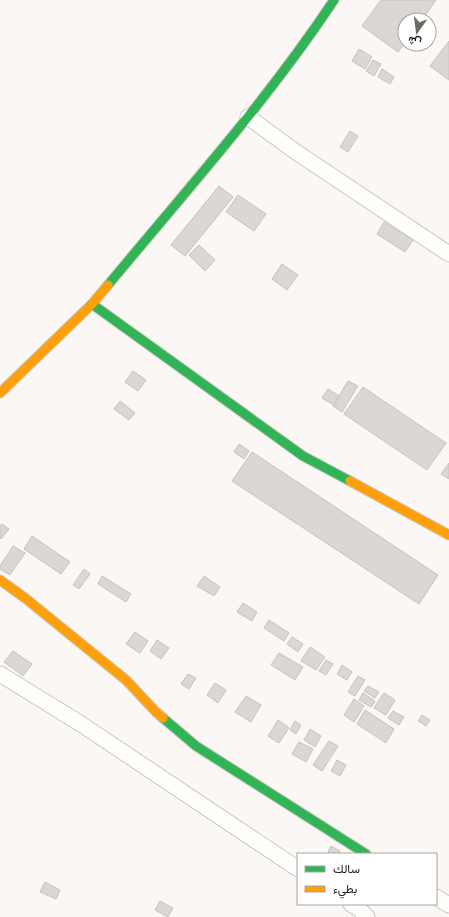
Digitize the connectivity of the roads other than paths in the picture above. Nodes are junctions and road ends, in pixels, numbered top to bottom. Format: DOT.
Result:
graph roads {
  1 [pos="334,0"];
  2 [pos="248,117"];
  3 [pos="449,254"];
  4 [pos="92,304"];
  5 [pos="0,393"];
  6 [pos="449,535"];
  7 [pos="0,580"];
  8 [pos="0,674"];
  9 [pos="364,853"];
  10 [pos="297,868"];
  11 [pos="437,898"];
  12 [pos="353,905"];
  13 [pos="449,905"];
  14 [pos="367,917"];
  1 -- 2 [label="street"];
  2 -- 3 [label="street"];
  2 -- 4 [label="street"];
  4 -- 5 [label="street"];
  4 -- 6 [label="street"];
  7 -- 9 [label="street"];
  8 -- 10 [label="street"];
  11 -- 13 [label="street"];
  12 -- 14 [label="street"];
}
